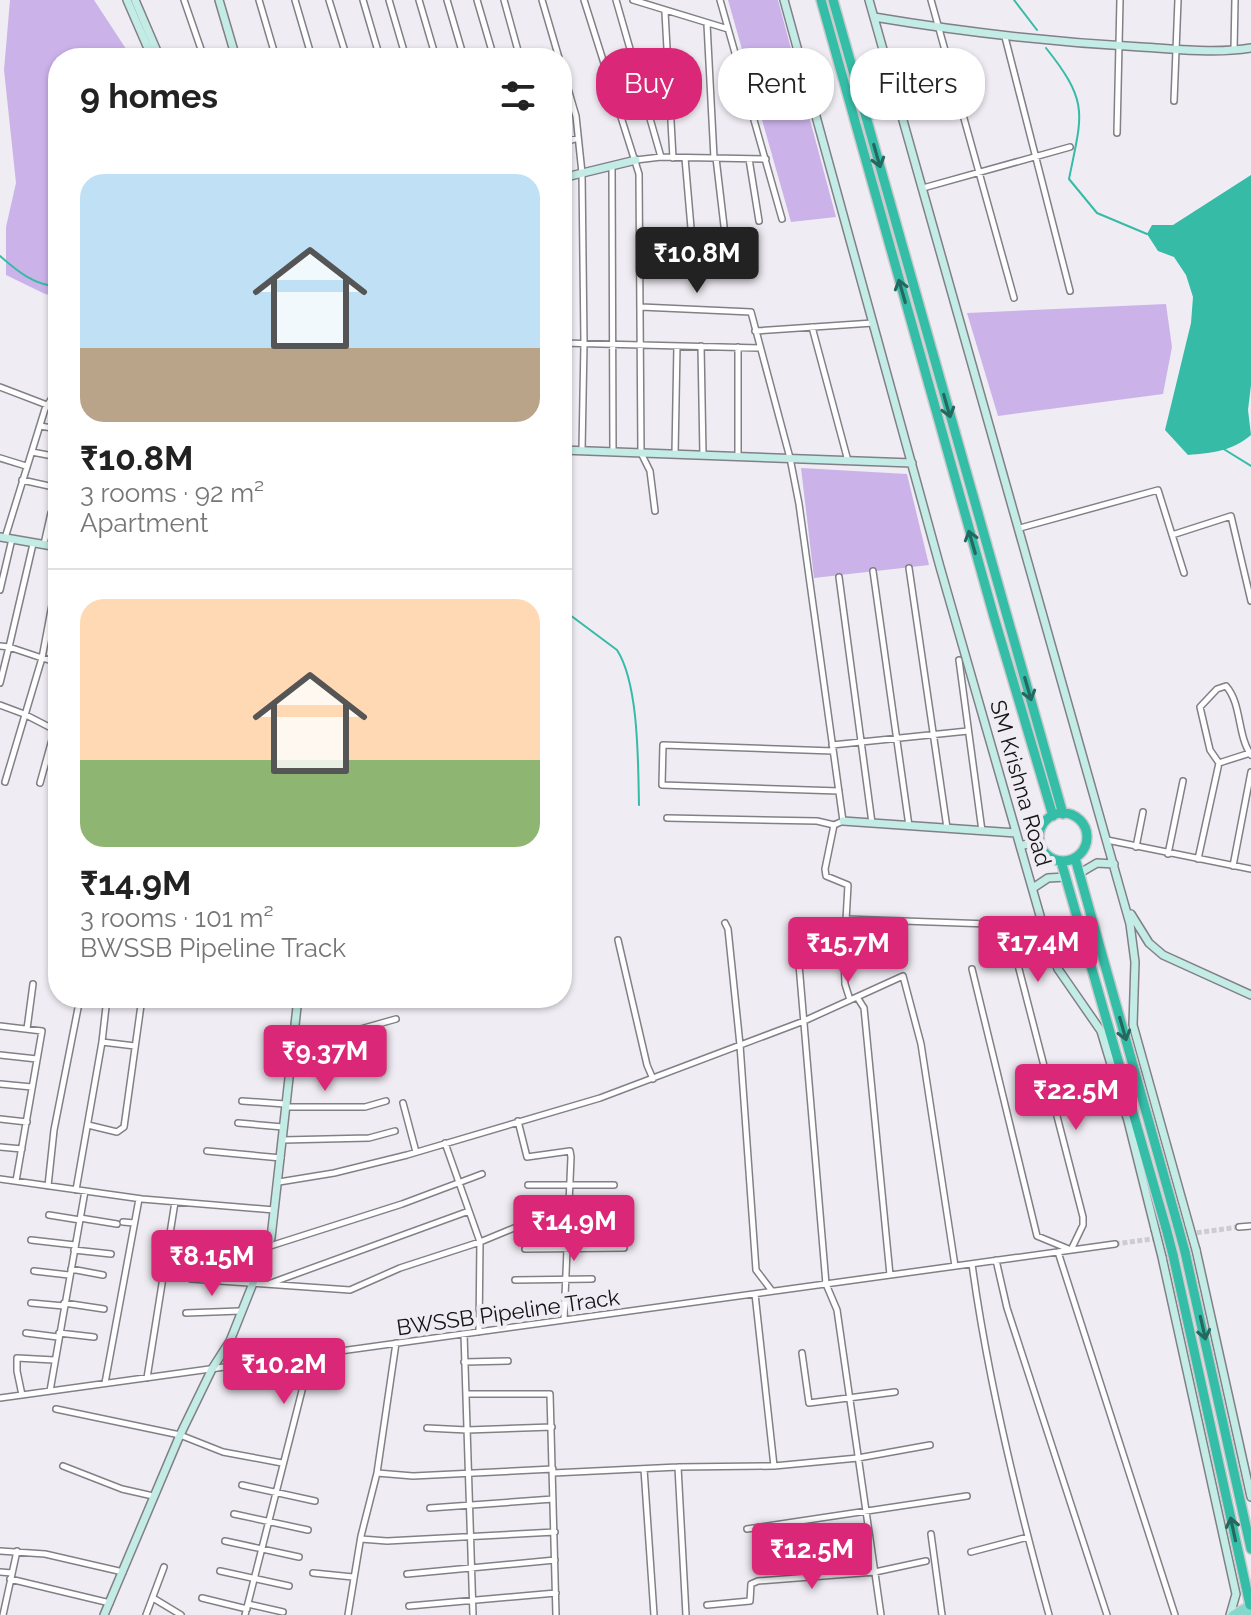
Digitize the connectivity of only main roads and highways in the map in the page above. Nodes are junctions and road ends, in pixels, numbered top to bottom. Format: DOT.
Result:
graph roads {
  1 [pos="821,0"];
  2 [pos="833,0"];
  3 [pos="1006,614"];
  4 [pos="994,617"];
  5 [pos="1058,815"];
  6 [pos="1075,858"];
  7 [pos="1061,861"];
  8 [pos="1251,1549"];
  9 [pos="1250,1605"];
  10 [pos="1232,1615"];
  4 -- 1 [label="highway, SM Krishna Road, one-way"];
  2 -- 3 [label="highway, SM Krishna Road, one-way"];
  3 -- 4 [label="main road"];
  3 -- 5 [label="highway, SM Krishna Road, one-way"];
  4 -- 5 [label="highway, SM Krishna Road"];
  5 -- 6 [label="highway"];
  5 -- 7 [label="highway"];
  6 -- 7 [label="highway"];
  6 -- 8 [label="highway, SM Krishna Road, one-way, bridge"];
  9 -- 7 [label="highway, SM Krishna Road, one-way, bridge"];
  9 -- 10 [label="main road"];
}
